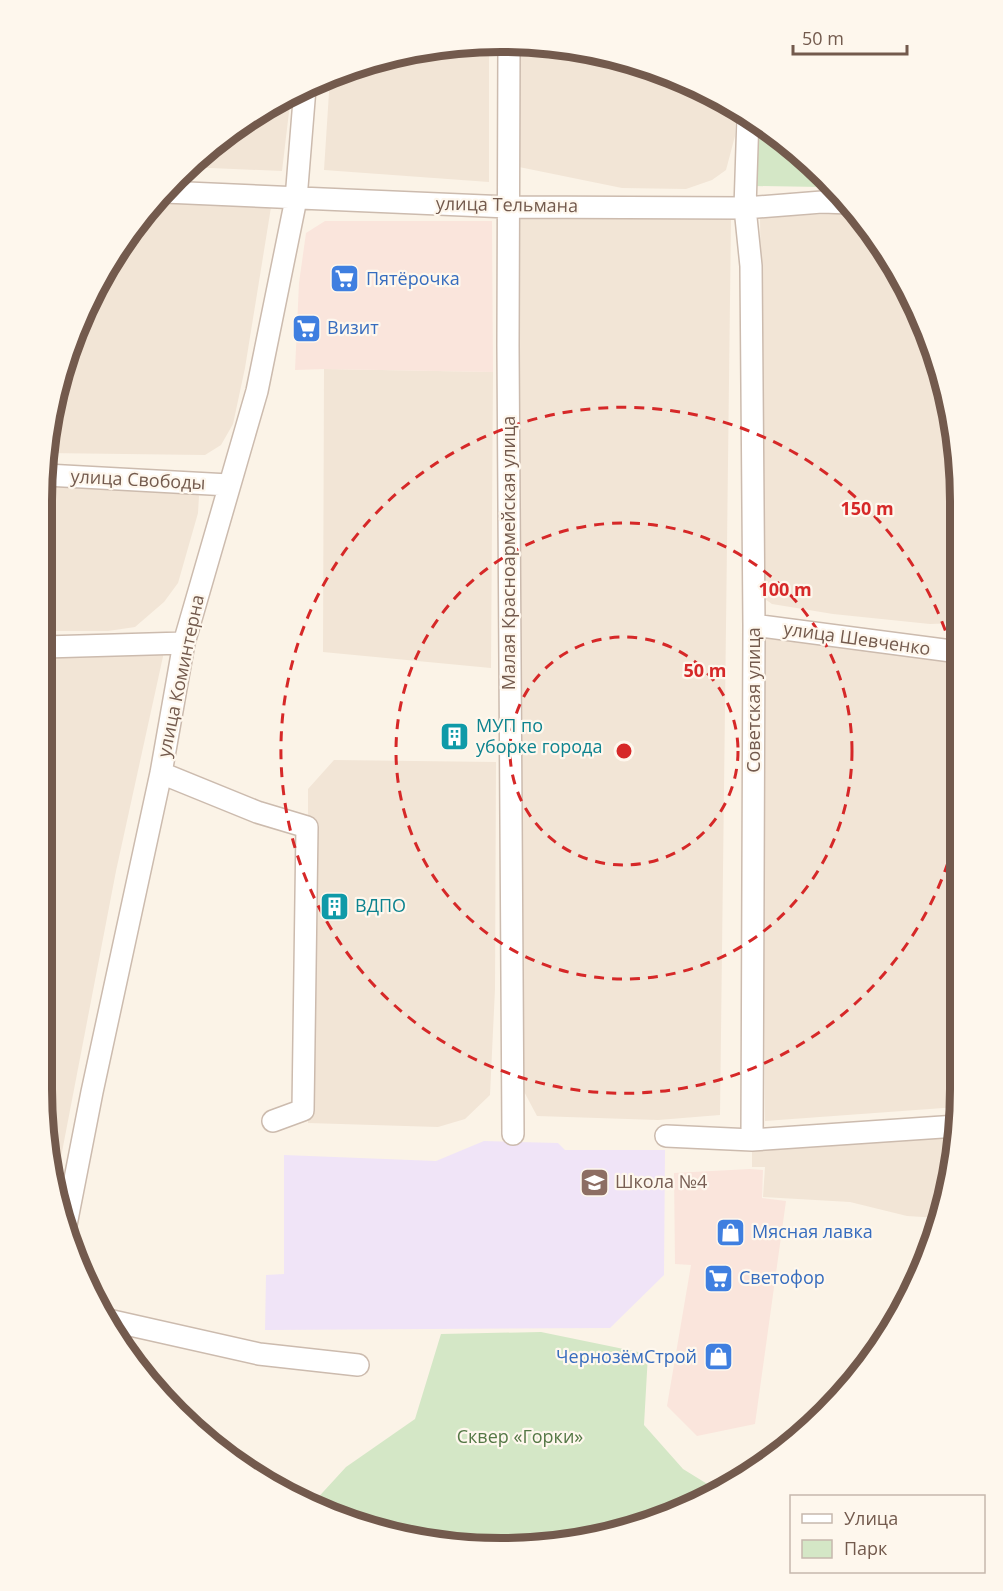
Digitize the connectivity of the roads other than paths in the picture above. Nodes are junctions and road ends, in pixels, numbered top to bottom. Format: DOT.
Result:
graph roads {
  1 [pos="509,52"];
  2 [pos="304,98"];
  3 [pos="748,126"];
  4 [pos="176,193"];
  5 [pos="296,199"];
  6 [pos="837,203"];
  7 [pos="508,207"];
  8 [pos="745,208"];
  9 [pos="53,475"];
  10 [pos="230,485"];
  11 [pos="754,625"];
  12 [pos="184,644"];
  13 [pos="52,647"];
  14 [pos="950,651"];
  15 [pos="160,773"];
  16 [pos="273,1121"];
  17 [pos="949,1127"];
  18 [pos="513,1134"];
  19 [pos="666,1136"];
  20 [pos="752,1140"];
  21 [pos="69,1210"];
  22 [pos="118,1322"];
  23 [pos="358,1365"];
  1 -- 7 [label="street, Малая Красноармейская улица"];
  2 -- 5 [label="street, улица Коминтерна"];
  3 -- 8 [label="street, Советская улица"];
  4 -- 5 [label="street, улица Тельмана"];
  5 -- 7 [label="street, улица Тельмана"];
  5 -- 10 [label="street, улица Коминтерна"];
  6 -- 8 [label="street, улица Тельмана"];
  7 -- 8 [label="street, улица Тельмана"];
  7 -- 18 [label="street, Малая Красноармейская улица"];
  8 -- 11 [label="street, Советская улица"];
  9 -- 10 [label="street, улица Свободы"];
  10 -- 12 [label="street, улица Коминтерна"];
  11 -- 14 [label="street, улица Шевченко"];
  11 -- 20 [label="street, Советская улица"];
  12 -- 13 [label="street"];
  12 -- 15 [label="street, улица Коминтерна"];
  15 -- 16 [label="street"];
  15 -- 21 [label="street, улица Коминтерна"];
  17 -- 20 [label="street"];
  19 -- 20 [label="street"];
  22 -- 23 [label="street"];
}
